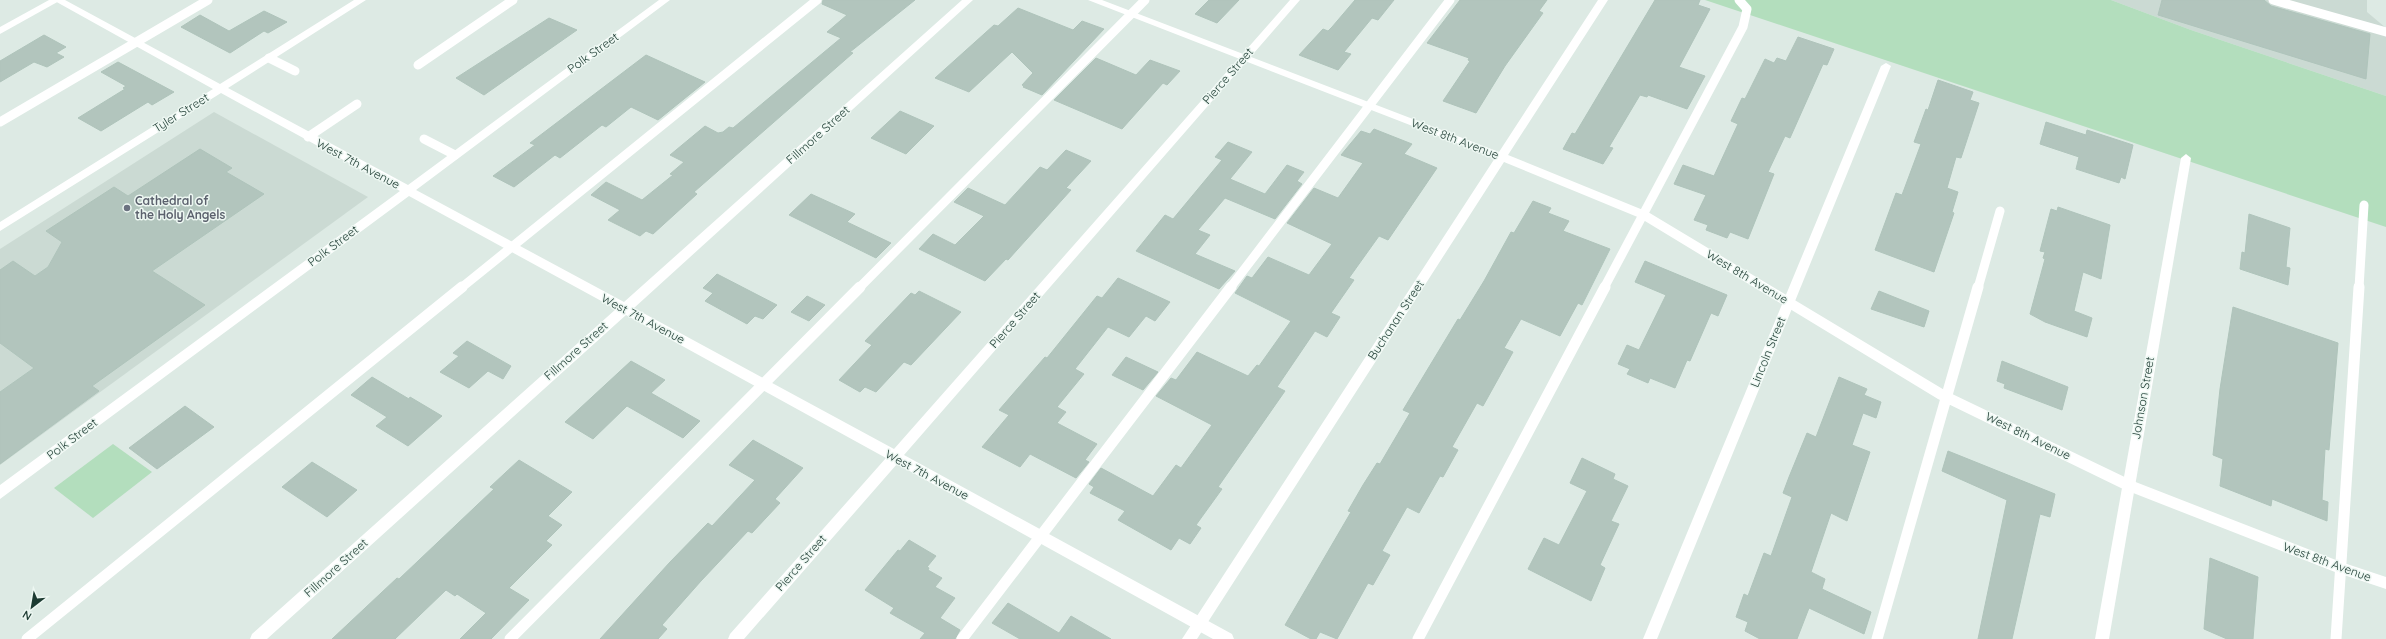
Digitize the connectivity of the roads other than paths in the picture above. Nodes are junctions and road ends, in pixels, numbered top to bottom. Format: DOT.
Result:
graph roads {
  1 [pos="57,0"];
  2 [pos="208,0"];
  3 [pos="361,0"];
  4 [pos="513,0"];
  5 [pos="665,0"];
  6 [pos="817,0"];
  7 [pos="968,0"];
  8 [pos="1093,0"];
  9 [pos="1145,0"];
  10 [pos="1295,0"];
  11 [pos="1450,0"];
  12 [pos="1603,0"];
  13 [pos="1739,0"];
  14 [pos="2273,0"];
  15 [pos="1131,14"];
  16 [pos="0,31"];
  17 [pos="2386,32"];
  18 [pos="135,42"];
  19 [pos="269,58"];
  20 [pos="1244,58"];
  21 [pos="418,65"];
  22 [pos="1886,66"];
  23 [pos="295,71"];
  24 [pos="220,89"];
  25 [pos="357,104"];
  26 [pos="1369,106"];
  27 [pos="0,122"];
  28 [pos="308,137"];
  29 [pos="424,139"];
  30 [pos="455,155"];
  31 [pos="1502,157"];
  32 [pos="2186,158"];
  33 [pos="407,191"];
  34 [pos="2364,206"];
  35 [pos="2000,211"];
  36 [pos="1644,215"];
  37 [pos="0,227"];
  38 [pos="512,248"];
  39 [pos="1789,302"];
  40 [pos="624,309"];
  41 [pos="764,384"];
  42 [pos="1947,397"];
  43 [pos="895,457"];
  44 [pos="2128,485"];
  45 [pos="0,493"];
  46 [pos="1040,536"];
  47 [pos="2340,568"];
  48 [pos="2386,583"];
  49 [pos="1199,624"];
  50 [pos="27,639"];
  51 [pos="257,639"];
  52 [pos="510,639"];
  53 [pos="735,639"];
  54 [pos="962,639"];
  55 [pos="1189,639"];
  56 [pos="1227,639"];
  57 [pos="1418,639"];
  58 [pos="1650,639"];
  59 [pos="1877,639"];
  60 [pos="2102,639"];
  61 [pos="2336,639"];
  1 -- 16 [label="street"];
  1 -- 18 [label="street, West 7th Avenue"];
  2 -- 18 [label="lane"];
  3 -- 19 [label="street, Tyler Street"];
  4 -- 21 [label="lane"];
  5 -- 30 [label="street, Polk Street"];
  6 -- 38 [label="lane"];
  7 -- 40 [label="street, Fillmore Street"];
  8 -- 15 [label="street, West 8th Avenue"];
  9 -- 15 [label="lane"];
  10 -- 20 [label="street, Pierce Street"];
  11 -- 26 [label="lane"];
  12 -- 31 [label="street, Buchanan Street"];
  13 -- 36 [label="lane"];
  14 -- 17 [label="lane"];
  15 -- 20 [label="street, West 8th Avenue"];
  15 -- 41 [label="lane"];
  18 -- 24 [label="street, West 7th Avenue"];
  18 -- 27 [label="lane"];
  19 -- 23 [label="lane"];
  19 -- 24 [label="street, Tyler Street"];
  20 -- 26 [label="street, West 8th Avenue"];
  20 -- 43 [label="street, Pierce Street"];
  22 -- 39 [label="street, Lincoln Street"];
  24 -- 28 [label="street, West 7th Avenue"];
  24 -- 37 [label="street, Tyler Street"];
  25 -- 28 [label="lane"];
  26 -- 31 [label="street, West 8th Avenue"];
  26 -- 46 [label="lane"];
  28 -- 33 [label="street, West 7th Avenue"];
  29 -- 30 [label="lane"];
  30 -- 33 [label="street, Polk Street"];
  31 -- 36 [label="street, West 8th Avenue"];
  31 -- 49 [label="street, Buchanan Street"];
  32 -- 44 [label="street, Johnson Street"];
  33 -- 38 [label="street, West 7th Avenue"];
  33 -- 45 [label="street, Polk Street"];
  34 -- 47 [label="lane"];
  35 -- 42 [label="lane"];
  36 -- 39 [label="street, West 8th Avenue"];
  36 -- 57 [label="lane"];
  38 -- 40 [label="street, West 7th Avenue"];
  38 -- 50 [label="lane"];
  39 -- 42 [label="street, West 8th Avenue"];
  39 -- 58 [label="street, Lincoln Street"];
  40 -- 41 [label="street, West 7th Avenue"];
  40 -- 51 [label="street, Fillmore Street"];
  41 -- 43 [label="street, West 7th Avenue"];
  41 -- 52 [label="lane"];
  42 -- 44 [label="street, West 8th Avenue"];
  42 -- 59 [label="lane"];
  43 -- 46 [label="street, West 7th Avenue"];
  43 -- 53 [label="street, Pierce Street"];
  44 -- 47 [label="street, West 8th Avenue"];
  44 -- 60 [label="street, Johnson Street"];
  46 -- 49 [label="street, West 7th Avenue"];
  46 -- 54 [label="lane"];
  47 -- 48 [label="street, West 8th Avenue"];
  47 -- 61 [label="lane"];
  49 -- 55 [label="street, Buchanan Street"];
  49 -- 56 [label="street, West 7th Avenue"];
}
